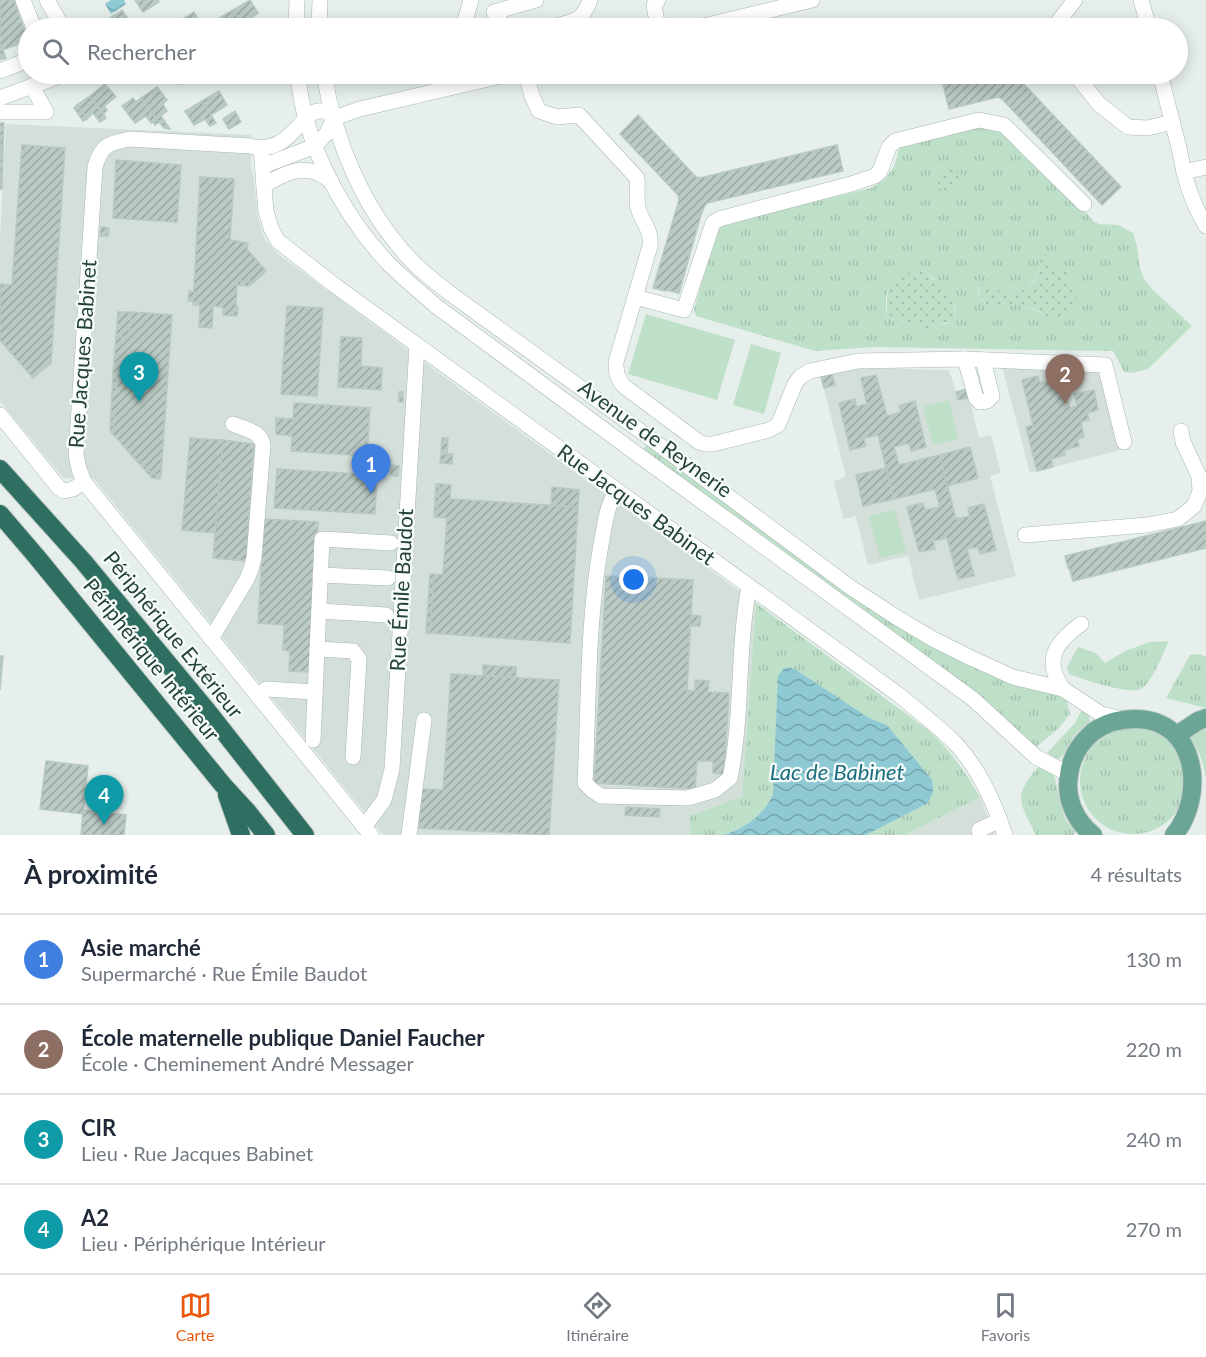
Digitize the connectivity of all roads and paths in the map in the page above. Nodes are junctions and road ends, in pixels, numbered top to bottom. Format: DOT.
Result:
graph roads {
  1 [pos="23,0"];
  2 [pos="47,0"];
  3 [pos="297,0"];
  4 [pos="320,0"];
  5 [pos="471,0"];
  6 [pos="536,0"];
  7 [pos="590,0"];
  8 [pos="812,0"];
  9 [pos="1075,0"];
  10 [pos="1141,0"];
  11 [pos="651,2"];
  12 [pos="30,18"];
  13 [pos="57,18"];
  14 [pos="296,18"];
  15 [pos="319,18"];
  16 [pos="466,18"];
  17 [pos="498,18"];
  18 [pos="580,18"];
  19 [pos="655,18"];
  20 [pos="736,18"];
  21 [pos="1061,18"];
  22 [pos="1146,18"];
  23 [pos="18,64"];
  24 [pos="0,71"];
  25 [pos="38,84"];
  26 [pos="300,84"];
  27 [pos="326,84"];
  28 [pos="439,84"];
  29 [pos="529,84"];
  30 [pos="1083,84"];
  31 [pos="1163,84"];
  32 [pos="32,86"];
  33 [pos="0,98"];
  34 [pos="0,112"];
  35 [pos="306,118"];
  36 [pos="334,118"];
  37 [pos="1173,122"];
  38 [pos="315,146"];
  39 [pos="261,149"];
  40 [pos="263,166"];
  41 [pos="1206,167"];
  42 [pos="1184,172"];
  43 [pos="331,181"];
  44 [pos="264,184"];
  45 [pos="1084,204"];
  46 [pos="1206,226"];
  47 [pos="635,297"];
  48 [pos="417,345"];
  49 [pos="965,359"];
  50 [pos="983,360"];
  51 [pos="0,415"];
  52 [pos="233,424"];
  53 [pos="1181,431"];
  54 [pos="1124,442"];
  55 [pos="0,469"];
  56 [pos="84,482"];
  57 [pos="617,491"];
  58 [pos="0,514"];
  59 [pos="1025,535"];
  60 [pos="390,543"];
  61 [pos="320,574"];
  62 [pos="388,579"];
  63 [pos="749,587"];
  64 [pos="319,611"];
  65 [pos="386,615"];
  66 [pos="1081,624"];
  67 [pos="211,639"];
  68 [pos="317,649"];
  69 [pos="1063,690"];
  70 [pos="315,692"];
  71 [pos="258,696"];
  72 [pos="1206,718"];
  73 [pos="1123,719"];
  74 [pos="424,720"];
  75 [pos="1177,735"];
  76 [pos="313,740"];
  77 [pos="353,758"];
  78 [pos="1069,774"];
  79 [pos="223,784"];
  80 [pos="1206,815"];
  81 [pos="1000,820"];
  82 [pos="979,830"];
  83 [pos="367,831"];
  84 [pos="1085,831"];
  85 [pos="1178,832"];
  86 [pos="242,835"];
  87 [pos="266,835"];
  88 [pos="305,835"];
  89 [pos="409,835"];
  90 [pos="1005,835"];
  1 -- 12 [label="street"];
  2 -- 13 [label="street"];
  3 -- 14 [label="street"];
  4 -- 15 [label="street"];
  5 -- 16 [label="street"];
  6 -- 17 [label="street"];
  7 -- 18 [label="street"];
  8 -- 20 [label="street"];
  9 -- 21 [label="street"];
  10 -- 22 [label="street"];
  11 -- 19 [label="street"];
  23 -- 24 [label="street"];
  25 -- 32 [label="street"];
  26 -- 35 [label="street, Avenue de Reynerie"];
  27 -- 36 [label="street, Avenue de Reynerie"];
  28 -- 36 [label="street"];
  29 -- 47 [label="street"];
  30 -- 37 [label="street"];
  31 -- 37 [label="street"];
  32 -- 33 [label="street"];
  32 -- 34 [label="street"];
  35 -- 36 [label="street"];
  35 -- 38 [label="street, Avenue de Reynerie"];
  35 -- 39 [label="street"];
  36 -- 38 [label="street"];
  36 -- 69 [label="street, Avenue de Reynerie"];
  37 -- 42 [label="street"];
  38 -- 40 [label="street"];
  38 -- 43 [label="street, Avenue de Reynerie"];
  39 -- 40 [label="street, Rue Jacques Babinet"];
  39 -- 56 [label="street, Rue Jacques Babinet"];
  40 -- 44 [label="street, Rue Jacques Babinet"];
  41 -- 42 [label="street"];
  42 -- 46 [label="street"];
  43 -- 44 [label="street"];
  43 -- 78 [label="street, Avenue de Reynerie"];
  44 -- 48 [label="street, Rue Jacques Babinet"];
  45 -- 47 [label="street"];
  47 -- 49 [label="street"];
  48 -- 57 [label="street, Rue Jacques Babinet"];
  48 -- 83 [label="street, Rue Émile Baudot"];
  49 -- 50 [label="street"];
  49 -- 50 [label="street"];
  50 -- 54 [label="street"];
  51 -- 56 [label="street"];
  52 -- 67 [label="street"];
  53 -- 59 [label="street"];
  55 -- 88 [label="highway, Périphérique Extérieur"];
  56 -- 67 [label="street, Rue Jacques Babinet"];
  57 -- 63 [label="street, Rue Jacques Babinet"];
  57 -- 63 [label="street"];
  58 -- 79 [label="highway, Périphérique Intérieur"];
  60 -- 61 [label="street"];
  61 -- 62 [label="street"];
  61 -- 64 [label="street"];
  63 -- 81 [label="street, Rue Jacques Babinet"];
  64 -- 65 [label="street"];
  64 -- 68 [label="street"];
  66 -- 69 [label="street"];
  67 -- 71 [label="street, Rue Jacques Babinet"];
  68 -- 70 [label="street"];
  68 -- 77 [label="street"];
  69 -- 73 [label="street, Avenue de Reynerie"];
  70 -- 71 [label="street"];
  70 -- 76 [label="street"];
  71 -- 83 [label="street, Rue Jacques Babinet"];
  72 -- 75 [label="main road"];
  73 -- 75 [label="main road"];
  73 -- 78 [label="main road"];
  74 -- 89 [label="street"];
  75 -- 85 [label="main road"];
  78 -- 84 [label="main road"];
  79 -- 86 [label="highway"];
  79 -- 87 [label="highway, Périphérique Intérieur"];
  80 -- 85 [label="main road"];
  81 -- 82 [label="street"];
  81 -- 90 [label="street, Rue Jacques Babinet"];
}
